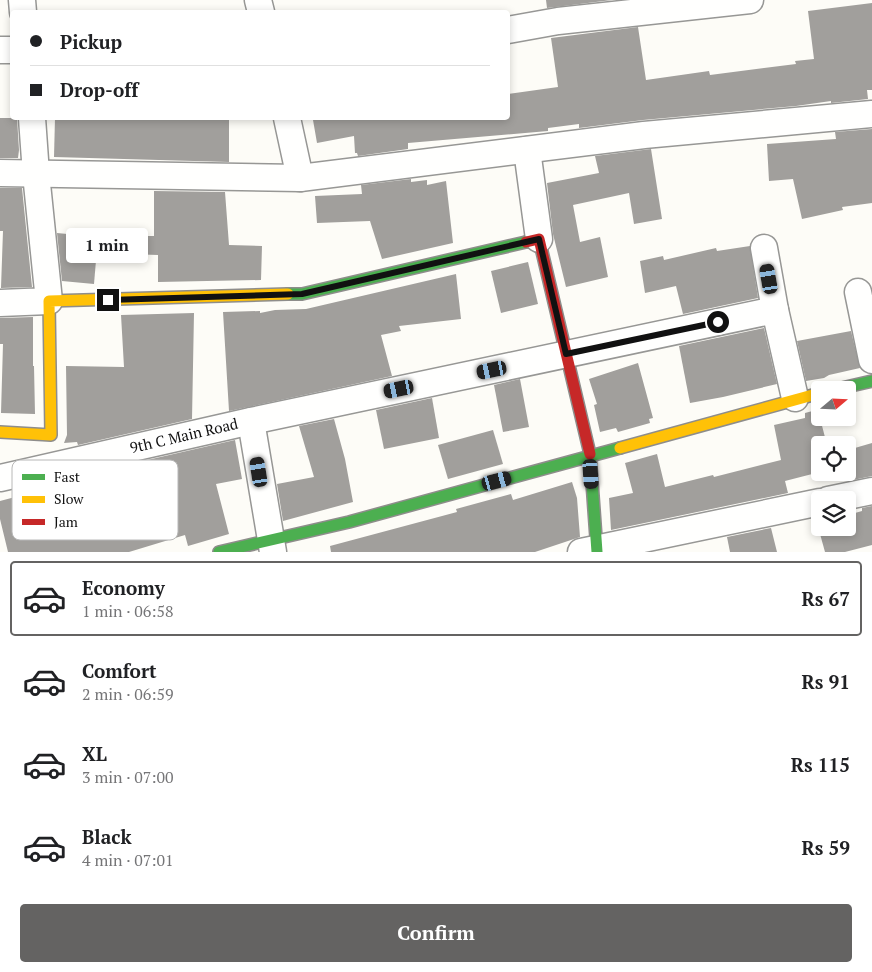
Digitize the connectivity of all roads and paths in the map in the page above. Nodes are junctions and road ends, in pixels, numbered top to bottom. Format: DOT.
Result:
graph roads {
  1 [pos="750,0"];
  2 [pos="510,30"];
  3 [pos="872,114"];
  4 [pos="32,120"];
  5 [pos="287,120"];
  6 [pos="527,150"];
  7 [pos="0,173"];
  8 [pos="36,174"];
  9 [pos="300,178"];
  10 [pos="539,239"];
  11 [pos="764,248"];
  12 [pos="858,292"];
  13 [pos="49,301"];
  14 [pos="0,303"];
  15 [pos="774,310"];
  16 [pos="566,354"];
  17 [pos="872,360"];
  18 [pos="872,381"];
  19 [pos="856,385"];
  20 [pos="808,396"];
  21 [pos="251,421"];
  22 [pos="0,432"];
  23 [pos="50,434"];
  24 [pos="590,456"];
  25 [pos="64,460"];
  26 [pos="79,460"];
  27 [pos="872,491"];
  28 [pos="856,494"];
  29 [pos="811,504"];
  30 [pos="271,546"];
  31 [pos="591,551"];
  32 [pos="219,552"];
  1 -- 2 [label="street"];
  3 -- 6 [label="street"];
  4 -- 8 [label="street"];
  5 -- 9 [label="street"];
  6 -- 9 [label="street"];
  6 -- 10 [label="street"];
  7 -- 8 [label="street"];
  8 -- 9 [label="street"];
  8 -- 13 [label="street"];
  10 -- 13 [label="street"];
  10 -- 16 [label="street"];
  11 -- 15 [label="street"];
  12 -- 17 [label="street"];
  13 -- 14 [label="street"];
  13 -- 23 [label="street"];
  15 -- 16 [label="street, 9th C Main Road"];
  15 -- 20 [label="street"];
  16 -- 21 [label="street, 9th C Main Road"];
  16 -- 24 [label="street"];
  18 -- 19 [label="street"];
  20 -- 24 [label="street"];
  21 -- 26 [label="street, 9th C Main Road"];
  21 -- 30 [label="street"];
  22 -- 23 [label="street"];
  23 -- 25 [label="street"];
  24 -- 30 [label="street"];
  24 -- 31 [label="street"];
  27 -- 28 [label="street"];
  29 -- 31 [label="street"];
  30 -- 32 [label="street"];
}
